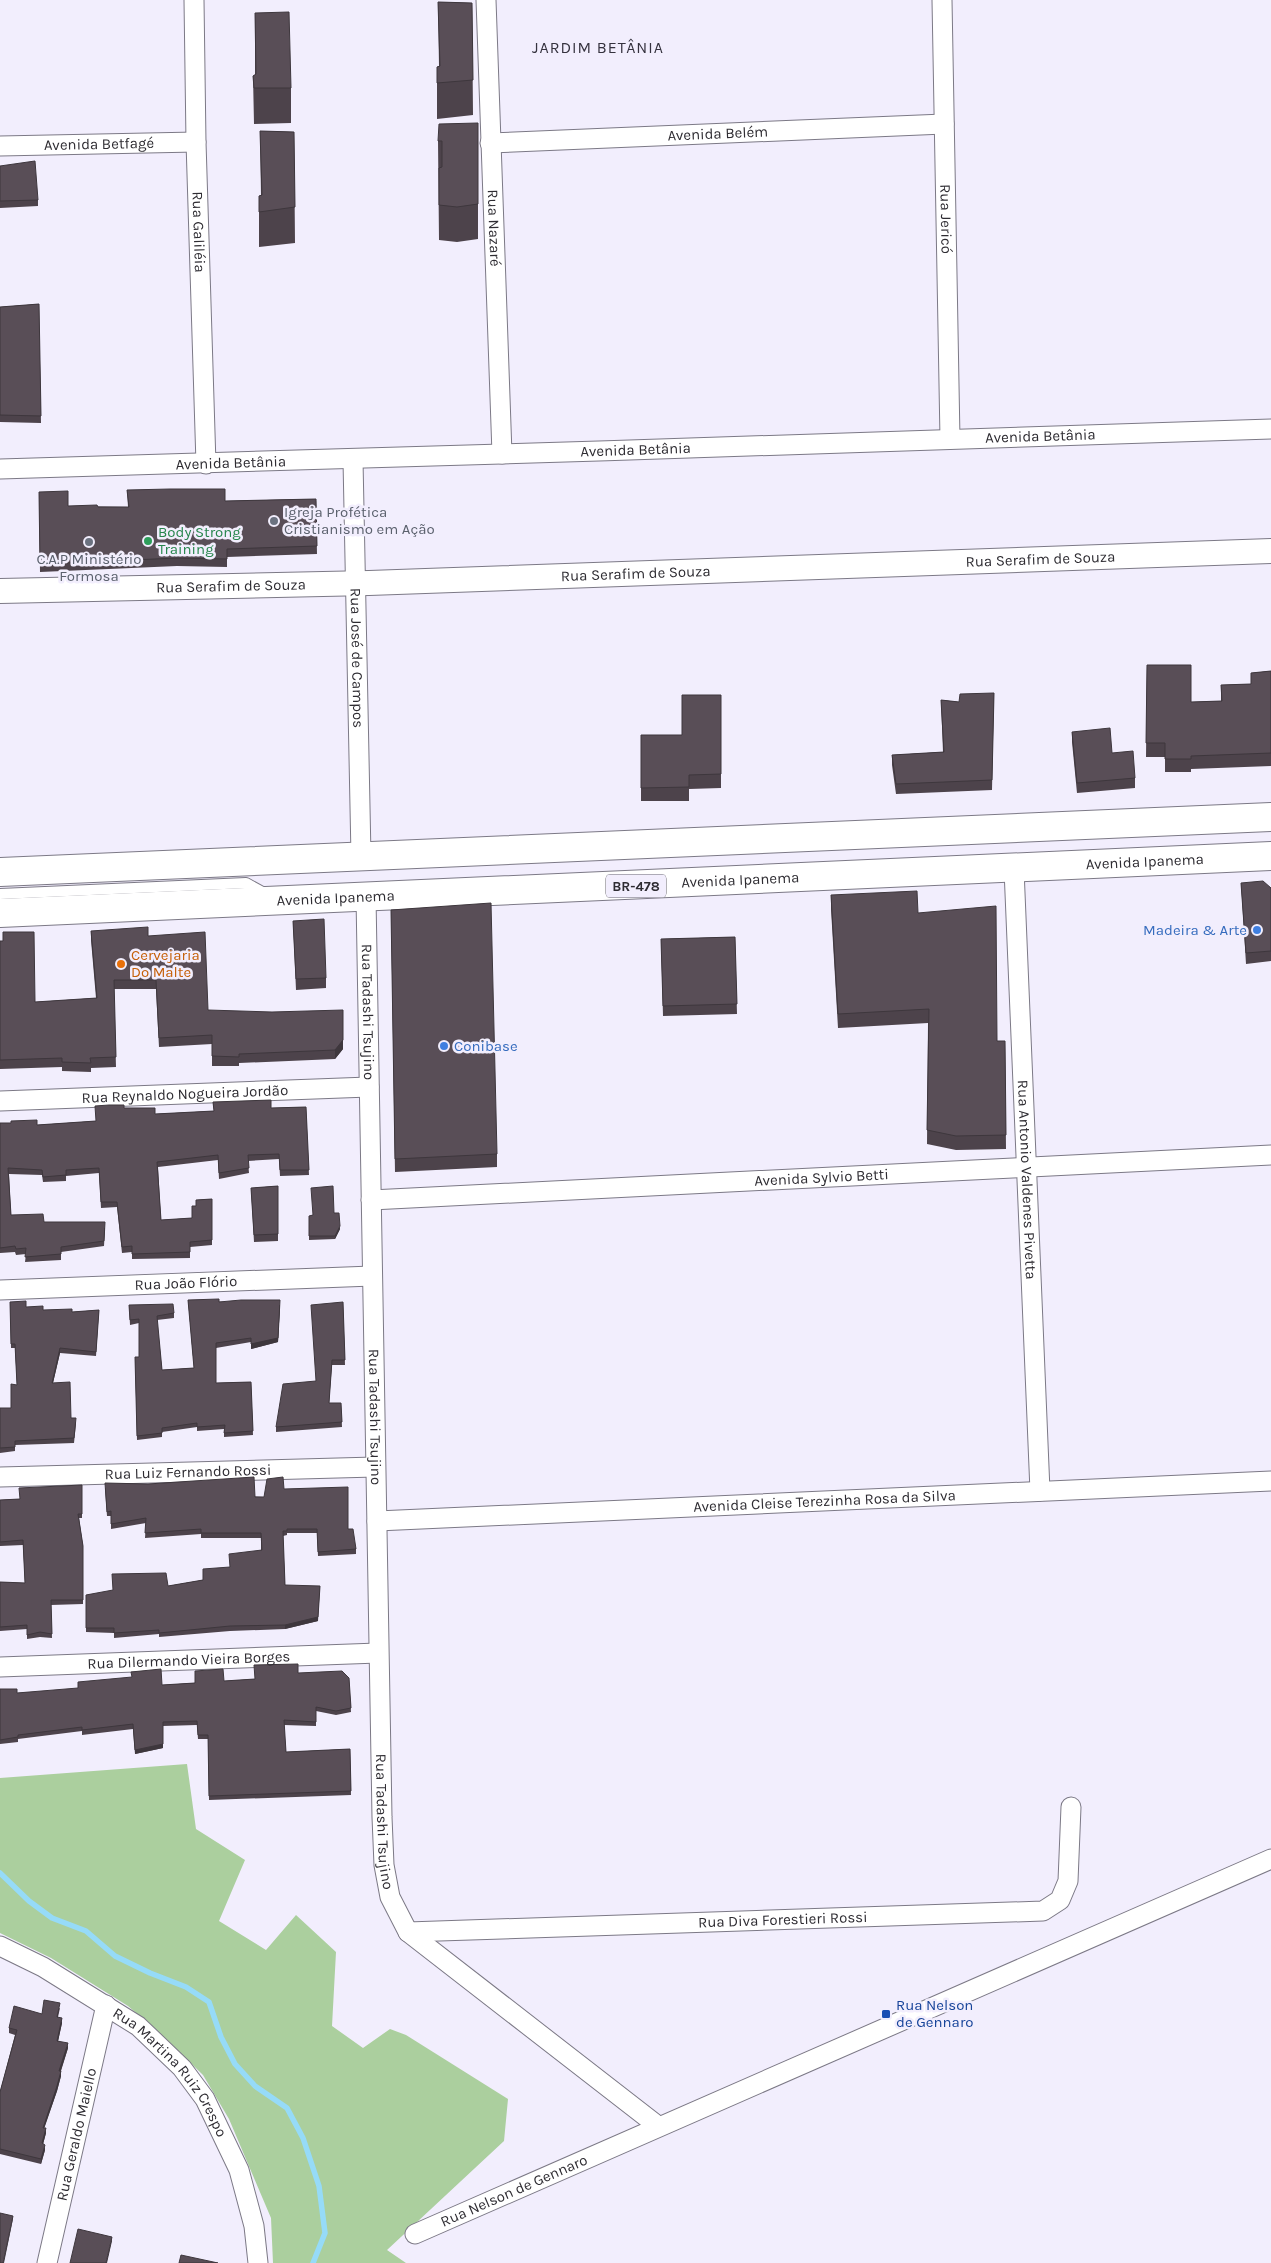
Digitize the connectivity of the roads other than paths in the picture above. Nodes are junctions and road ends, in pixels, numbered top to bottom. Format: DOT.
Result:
graph roads {
  1 [pos="194,0"];
  2 [pos="486,0"];
  3 [pos="942,0"];
  4 [pos="944,124"];
  5 [pos="196,142"];
  6 [pos="490,143"];
  7 [pos="0,146"];
  8 [pos="1271,430"];
  9 [pos="950,438"];
  10 [pos="502,454"];
  11 [pos="353,460"];
  12 [pos="206,464"];
  13 [pos="0,469"];
  14 [pos="1271,551"];
  15 [pos="356,583"];
  16 [pos="0,591"];
  17 [pos="1271,817"];
  18 [pos="361,856"];
  19 [pos="1271,856"];
  20 [pos="270,860"];
  21 [pos="1014,869"];
  22 [pos="0,872"];
  23 [pos="0,879"];
  24 [pos="0,894"];
  25 [pos="366,898"];
  26 [pos="279,901"];
  27 [pos="0,913"];
  28 [pos="369,1087"];
  29 [pos="0,1101"];
  30 [pos="1271,1155"];
  31 [pos="1027,1167"];
  32 [pos="371,1200"];
  33 [pos="372,1276"];
  34 [pos="0,1290"];
  35 [pos="375,1467"];
  36 [pos="0,1477"];
  37 [pos="1271,1481"];
  38 [pos="1040,1491"];
  39 [pos="377,1521"];
  40 [pos="378,1653"];
  41 [pos="0,1667"];
  42 [pos="1071,1807"];
  43 [pos="1271,1859"];
  44 [pos="408,1932"];
  45 [pos="0,1946"];
  46 [pos="106,2005"];
  47 [pos="658,2126"];
  48 [pos="415,2234"];
  49 [pos="47,2263"];
  50 [pos="258,2263"];
  1 -- 5 [label="street, Rua Galiléia"];
  2 -- 6 [label="street, Rua Nazaré"];
  3 -- 4 [label="street, Rua Jericó"];
  4 -- 6 [label="street, Avenida Belém"];
  4 -- 9 [label="street, Rua Jericó"];
  5 -- 7 [label="street, Avenida Betfagé"];
  5 -- 12 [label="street, Rua Galiléia"];
  6 -- 10 [label="street, Rua Nazaré"];
  8 -- 9 [label="street, Avenida Betânia"];
  9 -- 10 [label="street, Avenida Betânia"];
  10 -- 11 [label="street, Avenida Betânia"];
  11 -- 12 [label="street, Avenida Betânia"];
  11 -- 15 [label="street, Rua José de Campos"];
  12 -- 13 [label="street, Avenida Betânia"];
  14 -- 15 [label="street, Rua Serafim de Souza"];
  15 -- 16 [label="street, Rua Serafim de Souza"];
  15 -- 18 [label="street, Rua José de Campos"];
  17 -- 18 [label="main road"];
  18 -- 20 [label="main road"];
  19 -- 21 [label="main road, Avenida Ipanema / BR-478"];
  20 -- 22 [label="main road"];
  20 -- 23 [label="lane"];
  21 -- 25 [label="main road, Avenida Ipanema / BR-478"];
  21 -- 31 [label="street, Rua Antonio Valdenes Pivetta"];
  24 -- 26 [label="lane"];
  25 -- 26 [label="main road, Avenida Ipanema / BR-478"];
  25 -- 28 [label="street, Rua Tadashi Tsujino"];
  26 -- 27 [label="main road, Avenida Ipanema / BR-478"];
  28 -- 29 [label="street, Rua Reynaldo Nogueira Jordão"];
  28 -- 32 [label="street, Rua Tadashi Tsujino"];
  30 -- 31 [label="street, Avenida Sylvio Betti"];
  31 -- 32 [label="street, Avenida Sylvio Betti"];
  31 -- 38 [label="street, Rua Antonio Valdenes Pivetta"];
  32 -- 33 [label="street, Rua Tadashi Tsujino"];
  33 -- 34 [label="street, Rua João Flório"];
  33 -- 35 [label="street, Rua Tadashi Tsujino"];
  35 -- 36 [label="street, Rua Luiz Fernando Rossi"];
  35 -- 39 [label="street, Rua Tadashi Tsujino"];
  37 -- 38 [label="street, Avenida Cleise Terezinha Rosa da Silva"];
  38 -- 39 [label="street, Avenida Cleise Terezinha Rosa da Silva"];
  39 -- 40 [label="street, Rua Tadashi Tsujino"];
  40 -- 41 [label="street, Rua Dilermando Vieira Borges"];
  40 -- 44 [label="street, Rua Tadashi Tsujino"];
  42 -- 44 [label="street, Rua Diva Forestieri Rossi"];
  43 -- 47 [label="street, Rua Nelson de Gennaro"];
  44 -- 47 [label="street"];
  45 -- 46 [label="street, Rua Martina Ruiz Crespo"];
  46 -- 49 [label="street, Rua Geraldo Maiello"];
  46 -- 50 [label="street, Rua Martina Ruiz Crespo"];
  47 -- 48 [label="street, Rua Nelson de Gennaro"];
}
